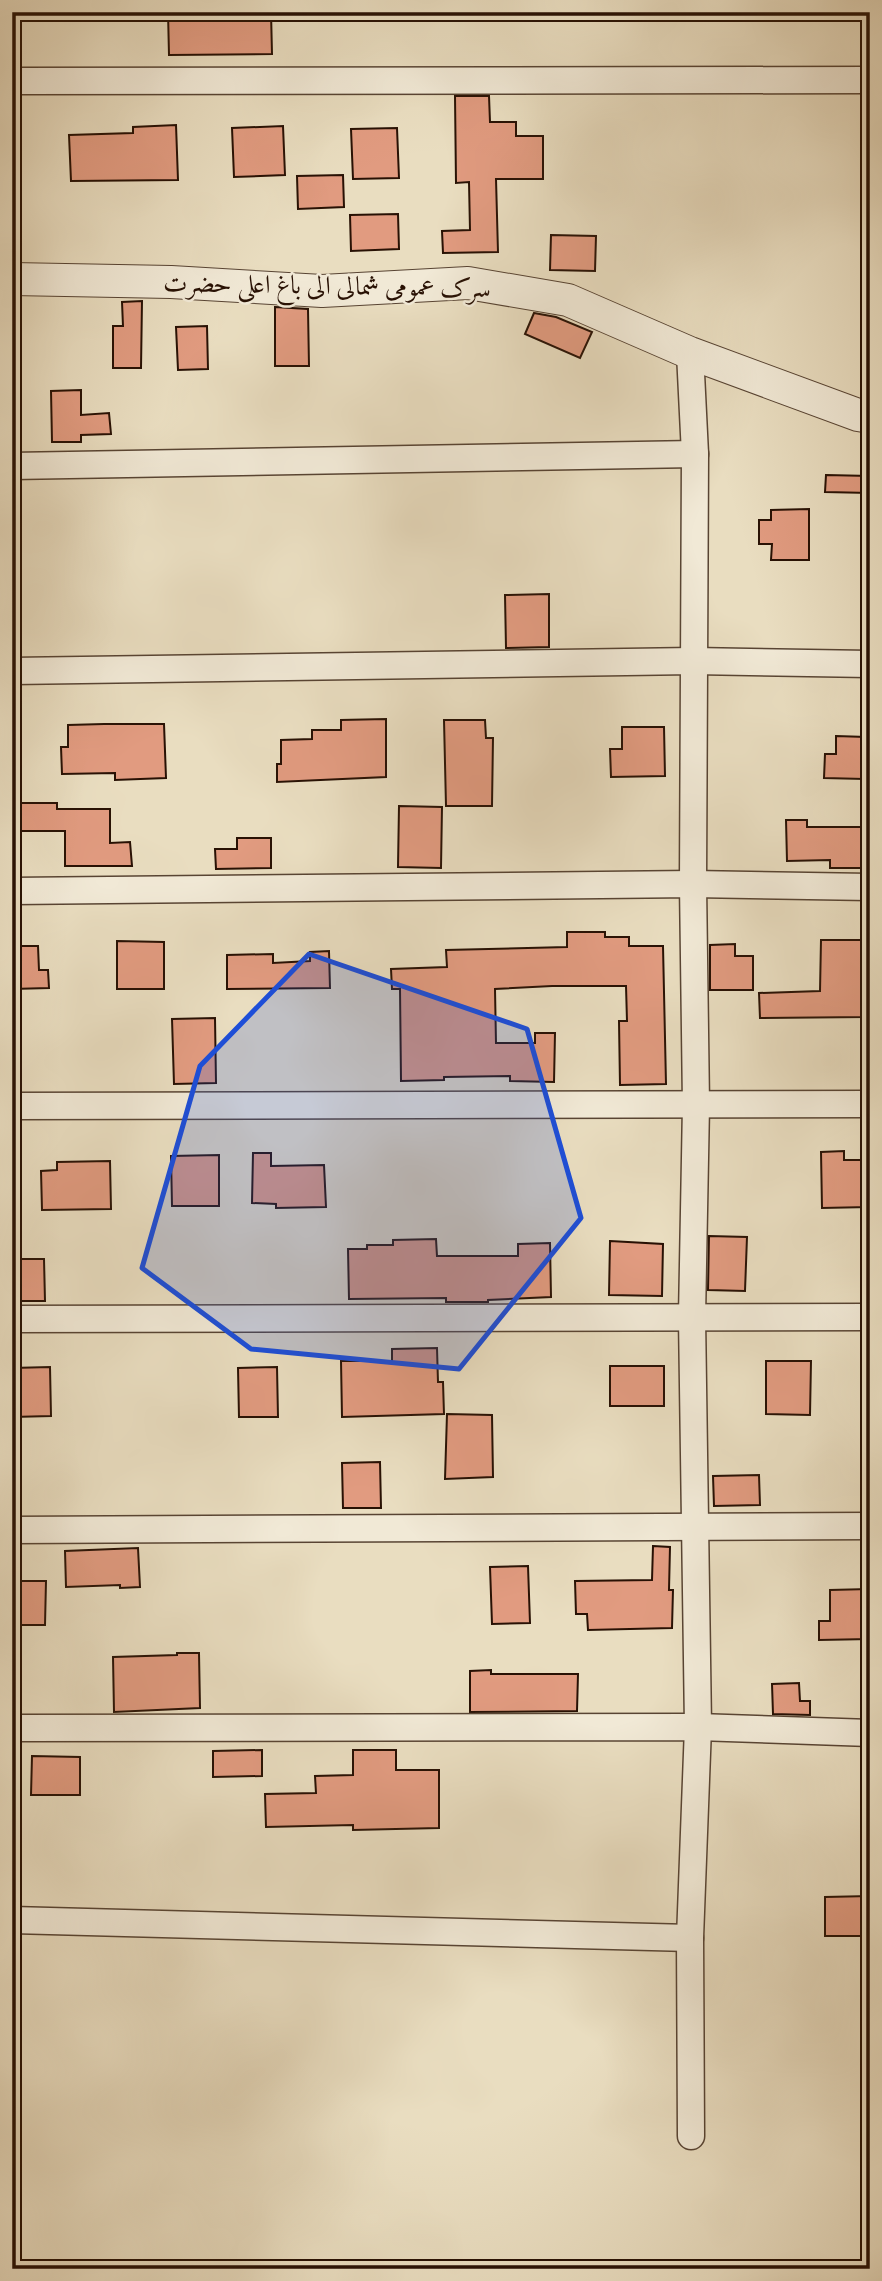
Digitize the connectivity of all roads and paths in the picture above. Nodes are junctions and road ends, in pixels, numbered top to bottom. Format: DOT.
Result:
graph roads {
  1 [pos="870,80"];
  2 [pos="12,81"];
  3 [pos="12,279"];
  4 [pos="690,353"];
  5 [pos="870,417"];
  6 [pos="695,454"];
  7 [pos="12,466"];
  8 [pos="693,661"];
  9 [pos="870,664"];
  10 [pos="12,671"];
  11 [pos="693,884"];
  12 [pos="870,887"];
  13 [pos="12,891"];
  14 [pos="870,1104"];
  15 [pos="696,1105"];
  16 [pos="12,1106"];
  17 [pos="692,1317"];
  18 [pos="870,1317"];
  19 [pos="12,1319"];
  20 [pos="870,1526"];
  21 [pos="696,1527"];
  22 [pos="12,1530"];
  23 [pos="698,1727"];
  24 [pos="12,1728"];
  25 [pos="870,1733"];
  26 [pos="12,1920"];
  27 [pos="690,1938"];
  28 [pos="691,2136"];
  1 -- 2 [label="street"];
  3 -- 4 [label="street, سرک عمومی شمالی الی باغ اعلی حضرت"];
  4 -- 5 [label="street, سرک عمومی شمالی الی باغ اعلی حضرت"];
  4 -- 6 [label="street"];
  6 -- 7 [label="street"];
  6 -- 8 [label="street"];
  8 -- 9 [label="street"];
  8 -- 10 [label="street"];
  8 -- 11 [label="street"];
  11 -- 12 [label="street"];
  11 -- 13 [label="street"];
  11 -- 15 [label="street"];
  14 -- 15 [label="street"];
  15 -- 16 [label="street"];
  15 -- 17 [label="street"];
  17 -- 18 [label="street"];
  17 -- 19 [label="street"];
  17 -- 21 [label="street"];
  20 -- 21 [label="street"];
  21 -- 22 [label="street"];
  21 -- 23 [label="street"];
  23 -- 24 [label="street"];
  23 -- 25 [label="street"];
  23 -- 27 [label="street"];
  26 -- 27 [label="street"];
  27 -- 28 [label="street"];
}
